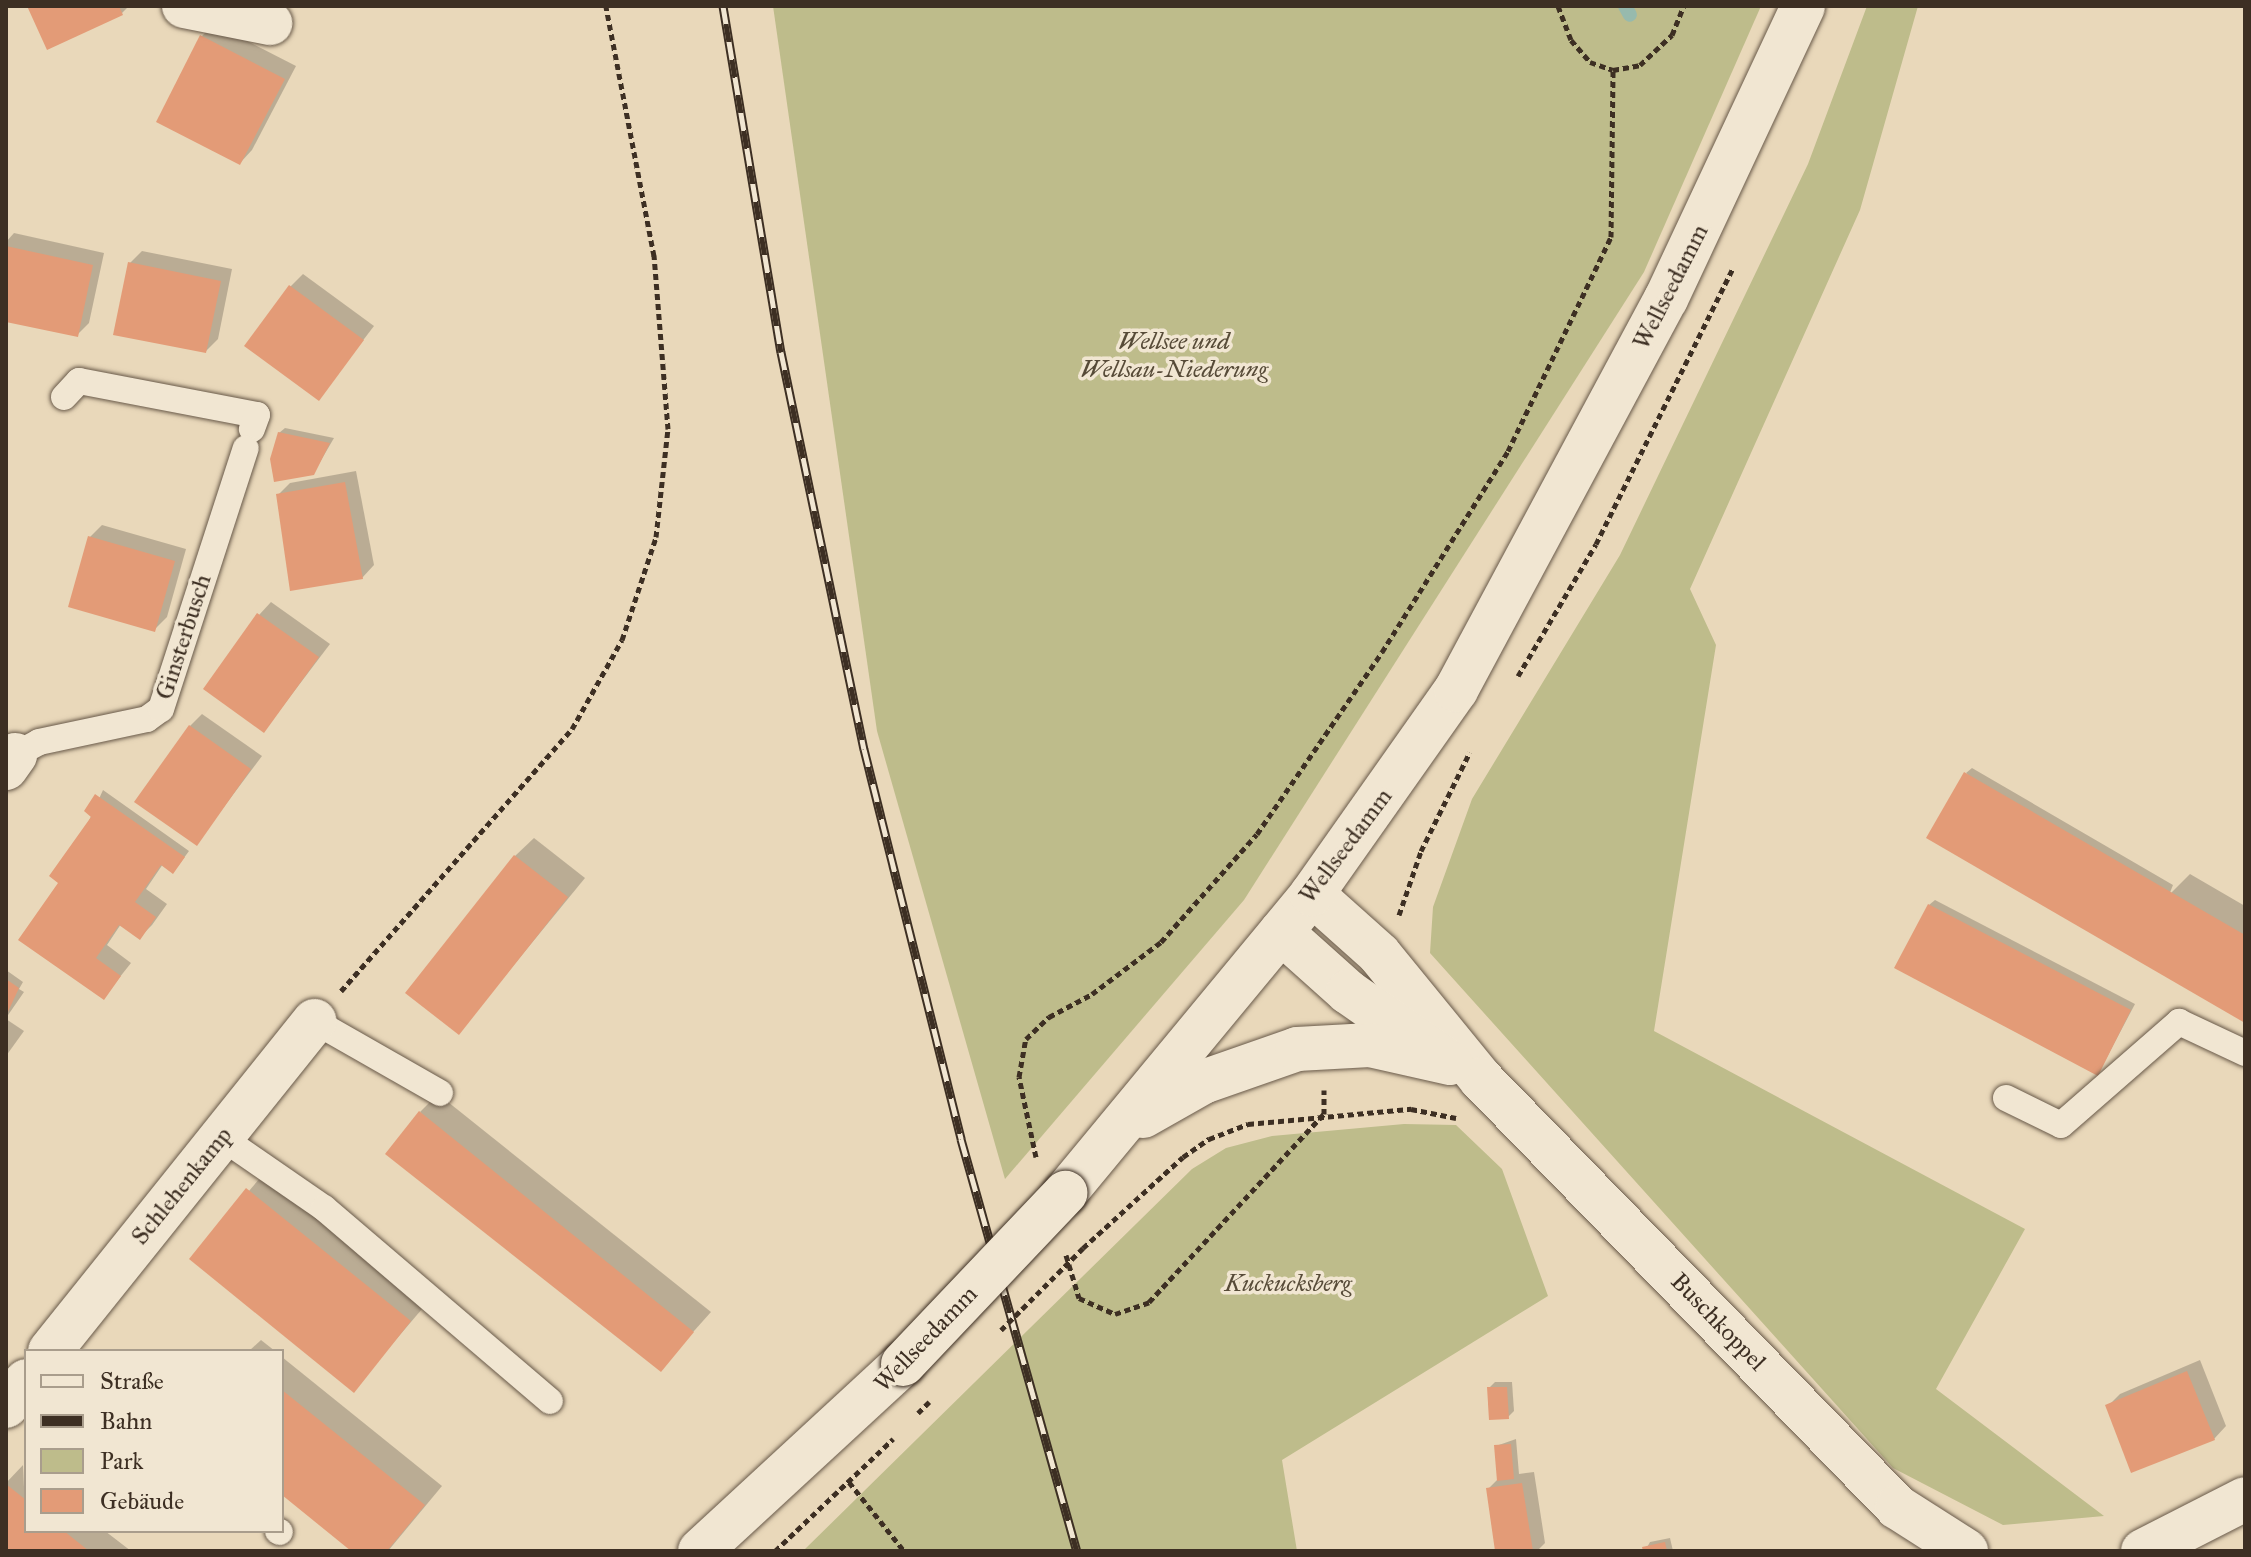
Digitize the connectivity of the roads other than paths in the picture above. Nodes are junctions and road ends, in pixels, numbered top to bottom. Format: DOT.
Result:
graph roads {
  1 [pos="184,6"];
  2 [pos="1803,6"];
  3 [pos="270,23"];
  4 [pos="64,397"];
  5 [pos="10,762"];
  6 [pos="1312,894"];
  7 [pos="1281,932"];
  8 [pos="314,1021"];
  9 [pos="2245,1053"];
  10 [pos="1466,1071"];
  11 [pos="440,1093"];
  12 [pos="2006,1098"];
  13 [pos="1123,1126"];
  14 [pos="221,1137"];
  15 [pos="52,1349"];
  16 [pos="24,1384"];
  17 [pos="550,1401"];
  18 [pos="6,1406"];
  19 [pos="2245,1499"];
  20 [pos="700,1551"];
  21 [pos="1966,1551"];
  22 [pos="2143,1551"];
  1 -- 3 [label="main road"];
  2 -- 6 [label="main road, Wellseedamm"];
  4 -- 5 [label="lane, Ginsterbusch"];
  6 -- 7 [label="main road, Wellseedamm"];
  6 -- 10 [label="main road, Buschkoppel"];
  7 -- 10 [label="main road, Buschkoppel"];
  7 -- 13 [label="main road, Wellseedamm"];
  8 -- 11 [label="lane"];
  8 -- 14 [label="main road, Schlehenkamp"];
  9 -- 12 [label="lane"];
  10 -- 13 [label="main road"];
  10 -- 21 [label="main road, Buschkoppel"];
  13 -- 20 [label="main road, Wellseedamm, bridge"];
  14 -- 15 [label="main road, Schlehenkamp"];
  14 -- 17 [label="lane"];
  16 -- 18 [label="main road"];
  19 -- 22 [label="main road"];
}
